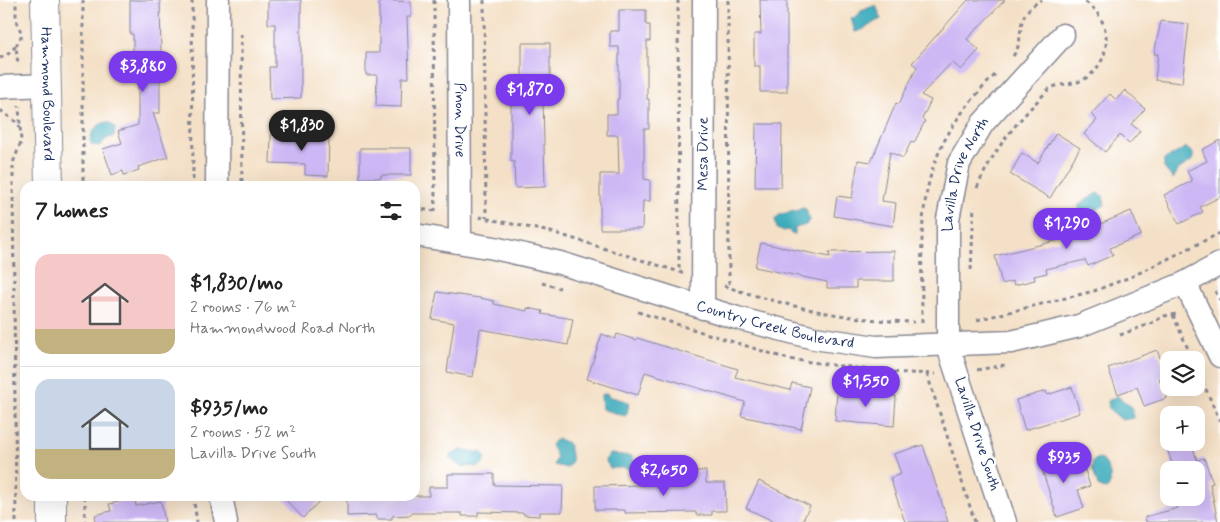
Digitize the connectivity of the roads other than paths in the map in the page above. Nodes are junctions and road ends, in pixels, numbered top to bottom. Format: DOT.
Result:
graph roads {
  1 [pos="46,0"];
  2 [pos="218,0"];
  3 [pos="459,0"];
  4 [pos="704,0"];
  5 [pos="1063,35"];
  6 [pos="47,85"];
  7 [pos="9,86"];
  8 [pos="49,181"];
  9 [pos="217,181"];
  10 [pos="420,235"];
  11 [pos="460,241"];
  12 [pos="1220,264"];
  13 [pos="1185,283"];
  14 [pos="703,308"];
  15 [pos="948,346"];
  16 [pos="1220,356"];
  17 [pos="52,501"];
  18 [pos="222,501"];
  19 [pos="52,522"];
  20 [pos="226,522"];
  21 [pos="1005,522"];
  1 -- 6 [label="street, Hammond Boulevard"];
  2 -- 9 [label="street"];
  3 -- 11 [label="street, Pinon Drive"];
  4 -- 14 [label="street, Mesa Drive"];
  5 -- 15 [label="street, Lavilla Drive North"];
  6 -- 7 [label="street"];
  6 -- 8 [label="street, Hammond Boulevard"];
  10 -- 11 [label="street, Country Creek Boulevard"];
  11 -- 14 [label="street, Country Creek Boulevard"];
  12 -- 13 [label="street, Country Creek Boulevard"];
  13 -- 15 [label="street, Country Creek Boulevard"];
  13 -- 16 [label="street"];
  14 -- 15 [label="street, Country Creek Boulevard"];
  15 -- 21 [label="street, Lavilla Drive South"];
  17 -- 19 [label="street"];
  18 -- 20 [label="street"];
}
